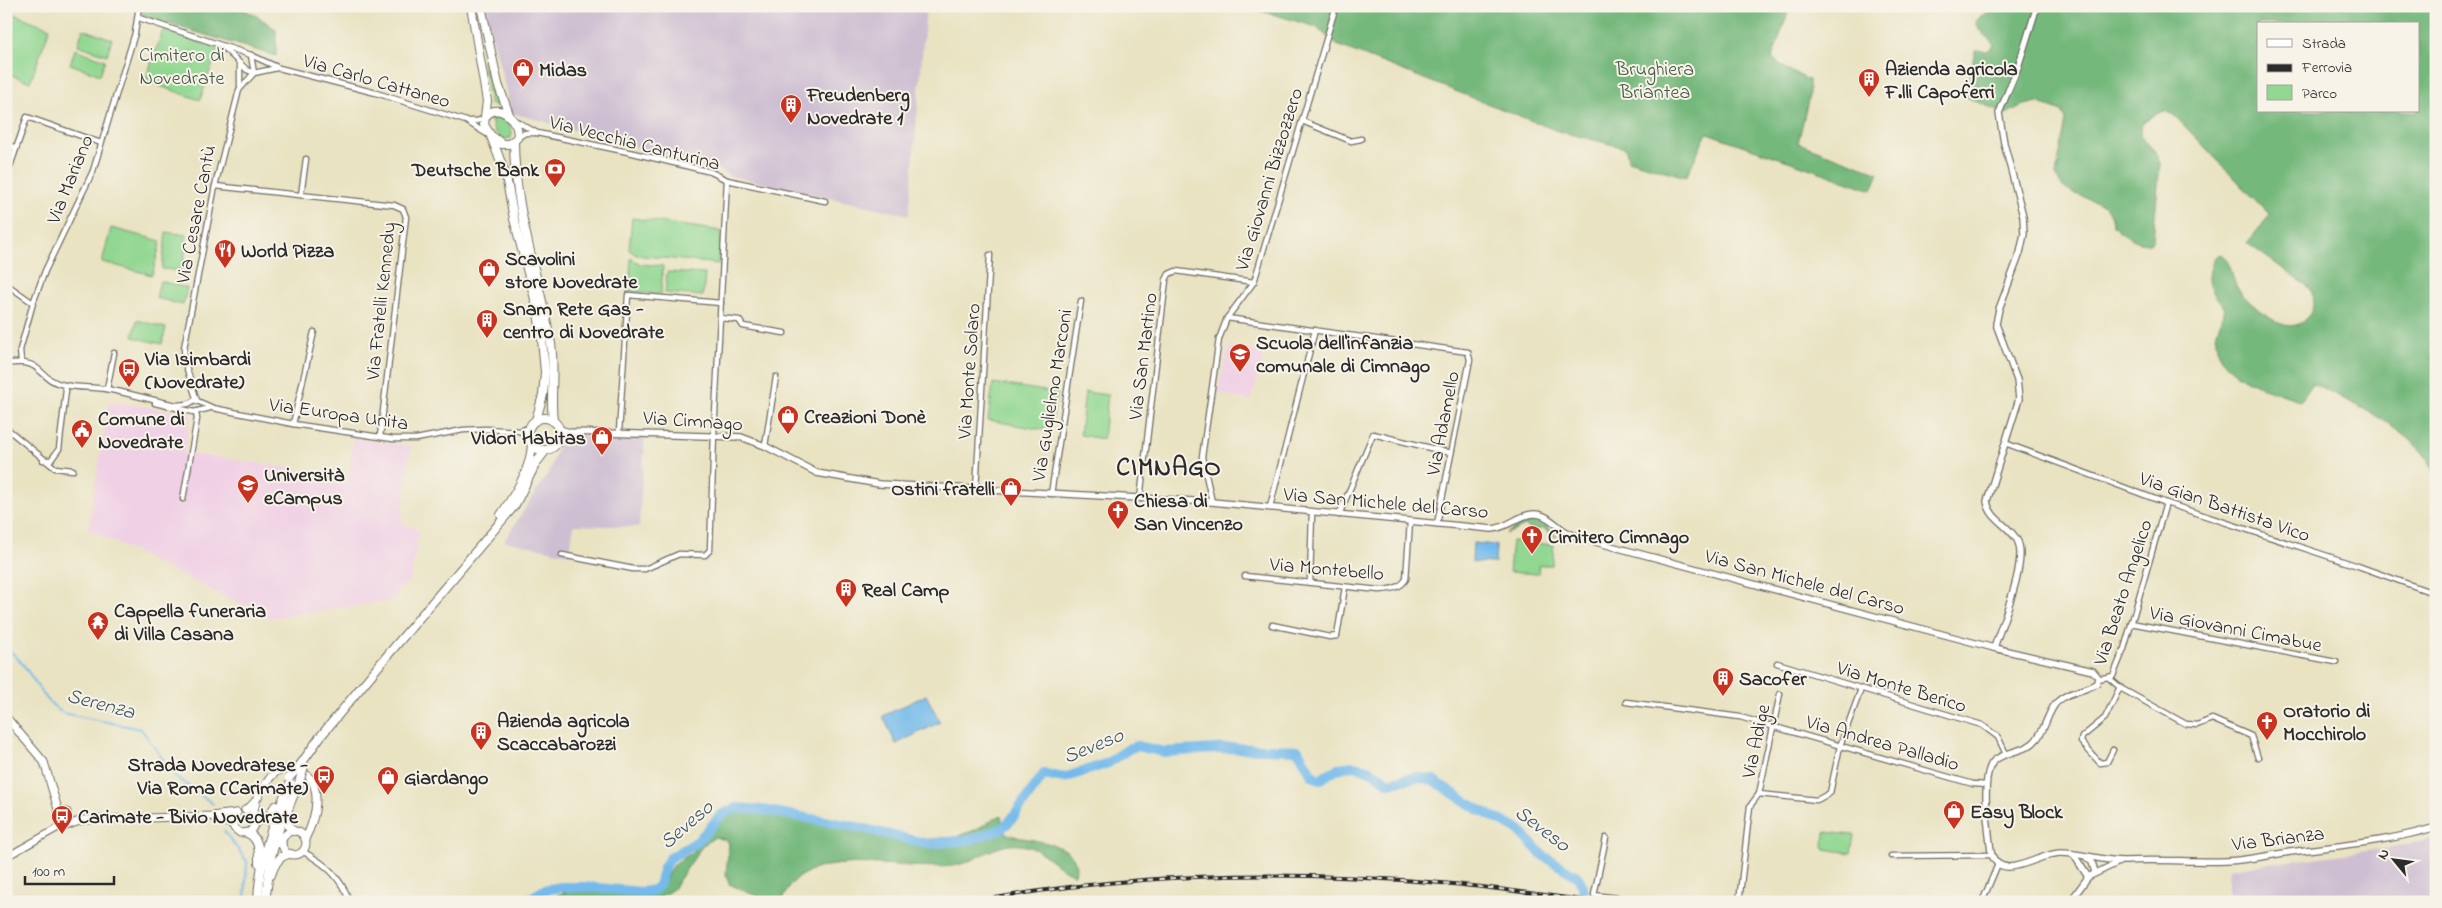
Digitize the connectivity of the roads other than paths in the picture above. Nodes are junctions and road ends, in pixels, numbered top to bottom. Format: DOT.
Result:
graph roads {
  1 [pos="139,6"];
  2 [pos="471,6"];
  3 [pos="481,6"];
  4 [pos="1336,6"];
  5 [pos="2037,6"];
  6 [pos="138,18"];
  7 [pos="220,46"];
  8 [pos="251,55"];
  9 [pos="239,63"];
  10 [pos="279,68"];
  11 [pos="254,73"];
  12 [pos="239,90"];
  13 [pos="485,117"];
  14 [pos="510,117"];
  15 [pos="466,121"];
  16 [pos="1302,121"];
  17 [pos="536,133"];
  18 [pos="491,136"];
  19 [pos="1361,139"];
  20 [pos="515,140"];
  21 [pos="101,143"];
  22 [pos="6,144"];
  23 [pos="16,148"];
  24 [pos="306,159"];
  25 [pos="6,178"];
  26 [pos="727,180"];
  27 [pos="215,186"];
  28 [pos="301,195"];
  29 [pos="825,202"];
  30 [pos="990,255"];
  31 [pos="1254,282"];
  32 [pos="6,284"];
  33 [pos="1081,301"];
  34 [pos="33,303"];
  35 [pos="721,303"];
  36 [pos="720,318"];
  37 [pos="1227,318"];
  38 [pos="1315,330"];
  39 [pos="314,332"];
  40 [pos="784,333"];
  41 [pos="114,353"];
  42 [pos="21,361"];
  43 [pos="7,364"];
  44 [pos="776,377"];
  45 [pos="6,378"];
  46 [pos="64,385"];
  47 [pos="107,390"];
  48 [pos="193,392"];
  49 [pos="150,400"];
  50 [pos="198,402"];
  51 [pos="188,403"];
  52 [pos="213,408"];
  53 [pos="195,411"];
  54 [pos="536,420"];
  55 [pos="553,421"];
  56 [pos="293,424"];
  57 [pos="530,427"];
  58 [pos="6,428"];
  59 [pos="520,431"];
  60 [pos="619,432"];
  61 [pos="559,433"];
  62 [pos="714,434"];
  63 [pos="528,436"];
  64 [pos="380,437"];
  65 [pos="2005,443"];
  66 [pos="532,444"];
  67 [pos="765,446"];
  68 [pos="546,450"];
  69 [pos="1452,453"];
  70 [pos="43,460"];
  71 [pos="73,470"];
  72 [pos="895,485"];
  73 [pos="976,489"];
  74 [pos="1051,494"];
  75 [pos="1140,499"];
  76 [pos="183,500"];
  77 [pos="1212,502"];
  78 [pos="2166,503"];
  79 [pos="1270,508"];
  80 [pos="1312,513"];
  81 [pos="1339,515"];
  82 [pos="1410,522"];
  83 [pos="1437,524"];
  84 [pos="472,555"];
  85 [pos="562,555"];
  86 [pos="1245,576"];
  87 [pos="1310,582"];
  88 [pos="1345,586"];
  89 [pos="2436,594"];
  90 [pos="2131,623"];
  91 [pos="1272,625"];
  92 [pos="1994,648"];
  93 [pos="2336,662"];
  94 [pos="1777,664"];
  95 [pos="2109,678"];
  96 [pos="2098,679"];
  97 [pos="2120,687"];
  98 [pos="1861,689"];
  99 [pos="1780,694"];
  100 [pos="1626,702"];
  101 [pos="6,717"];
  102 [pos="1773,726"];
  103 [pos="1840,746"];
  104 [pos="2114,750"];
  105 [pos="2006,754"];
  106 [pos="2258,758"];
  107 [pos="294,780"];
  108 [pos="1986,785"];
  109 [pos="1759,794"];
  110 [pos="257,798"];
  111 [pos="245,810"];
  112 [pos="236,814"];
  113 [pos="211,816"];
  114 [pos="254,816"];
  115 [pos="64,818"];
  116 [pos="82,820"];
  117 [pos="314,823"];
  118 [pos="233,825"];
  119 [pos="2436,827"];
  120 [pos="296,831"];
  121 [pos="247,833"];
  122 [pos="1606,838"];
  123 [pos="305,839"];
  124 [pos="302,851"];
  125 [pos="291,854"];
  126 [pos="1991,855"];
  127 [pos="2074,855"];
  128 [pos="1891,856"];
  129 [pos="6,857"];
  130 [pos="2087,858"];
  131 [pos="2123,861"];
  132 [pos="1998,864"];
  133 [pos="2095,872"];
  134 [pos="2088,877"];
  135 [pos="259,887"];
  136 [pos="258,902"];
  137 [pos="266,902"];
  138 [pos="350,902"];
  139 [pos="1651,902"];
  140 [pos="1739,902"];
  141 [pos="1982,902"];
  142 [pos="2070,902"];
  1 -- 6 [label="street, Via Mariano"];
  2 -- 13 [label="main road"];
  3 -- 14 [label="main road"];
  4 -- 16 [label="street, Via Giovanni Bizzozzero"];
  5 -- 65 [label="street"];
  6 -- 7 [label="street"];
  6 -- 21 [label="street, Via Mariano"];
  7 -- 8 [label="street"];
  7 -- 9 [label="street"];
  8 -- 10 [label="street"];
  8 -- 11 [label="street"];
  9 -- 11 [label="street"];
  9 -- 12 [label="street"];
  10 -- 11 [label="street"];
  10 -- 15 [label="street, Via Carlo Cattaneo"];
  11 -- 12 [label="street, Via Cesare Cantù"];
  12 -- 27 [label="street, Via Cesare Cantù"];
  13 -- 14 [label="main road"];
  13 -- 15 [label="street, Via Carlo Cattaneo"];
  13 -- 18 [label="main road"];
  14 -- 17 [label="street, Via Vecchia Canturina"];
  14 -- 20 [label="main road"];
  15 -- 18 [label="street, Via Carlo Cattaneo"];
  16 -- 19 [label="street"];
  16 -- 31 [label="street, Via Giovanni Bizzozzero"];
  17 -- 20 [label="street, Via Vecchia Canturina"];
  17 -- 26 [label="street, Via Vecchia Canturina"];
  18 -- 20 [label="main road"];
  18 -- 54 [label="main road"];
  20 -- 55 [label="main road"];
  21 -- 23 [label="street"];
  21 -- 34 [label="street, Via Mariano"];
  22 -- 23 [label="street"];
  23 -- 25 [label="street"];
  24 -- 28 [label="street"];
  26 -- 29 [label="street, Via Vecchia Canturina"];
  26 -- 35 [label="street"];
  27 -- 28 [label="street, Via Fratelli Kennedy"];
  27 -- 48 [label="street, Via Cesare Cantù"];
  28 -- 64 [label="street, Via Fratelli Kennedy"];
  30 -- 73 [label="street, Via Monte Solaro"];
  31 -- 37 [label="street, Via Giovanni Bizzozzero"];
  31 -- 75 [label="street, Via San Martino"];
  32 -- 34 [label="street"];
  33 -- 74 [label="street, Via Guglielmo Marconi"];
  34 -- 42 [label="street, Via Mariano"];
  35 -- 36 [label="street"];
  35 -- 60 [label="street"];
  36 -- 40 [label="street"];
  36 -- 62 [label="street"];
  37 -- 38 [label="street"];
  37 -- 77 [label="street, Via Giovanni Bizzozzero"];
  38 -- 69 [label="street, Via Adamello"];
  38 -- 79 [label="street"];
  39 -- 56 [label="street"];
  41 -- 47 [label="street"];
  42 -- 43 [label="street"];
  42 -- 46 [label="street"];
  43 -- 45 [label="street"];
  44 -- 67 [label="street"];
  46 -- 47 [label="street"];
  46 -- 70 [label="street"];
  47 -- 49 [label="street"];
  48 -- 50 [label="street, Via Cesare Cantù"];
  48 -- 51 [label="street"];
  49 -- 51 [label="street"];
  49 -- 53 [label="street, Via Europa Unita"];
  50 -- 51 [label="street"];
  50 -- 52 [label="street, Via Europa Unita"];
  50 -- 53 [label="street"];
  51 -- 53 [label="street"];
  52 -- 53 [label="street, Via Europa Unita"];
  52 -- 56 [label="street, Via Europa Unita"];
  53 -- 76 [label="street"];
  54 -- 55 [label="main road"];
  54 -- 57 [label="main road"];
  55 -- 61 [label="main road"];
  56 -- 64 [label="street, Via Europa Unita"];
  57 -- 59 [label="street, Via Europa Unita"];
  57 -- 63 [label="main road"];
  58 -- 70 [label="street"];
  59 -- 63 [label="street, Via Europa Unita"];
  59 -- 64 [label="street, Via Europa Unita"];
  60 -- 61 [label="street, Via Cimnago"];
  60 -- 62 [label="street, Via Cimnago"];
  61 -- 68 [label="main road"];
  62 -- 67 [label="street, Via Cimnago"];
  62 -- 85 [label="street"];
  63 -- 66 [label="main road"];
  65 -- 78 [label="street, Via Gian Battista Vico"];
  65 -- 92 [label="street"];
  66 -- 68 [label="main road"];
  66 -- 84 [label="main road"];
  67 -- 72 [label="street, Via Cimnago"];
  68 -- 84 [label="main road"];
  69 -- 81 [label="street"];
  69 -- 83 [label="street, Via Adamello"];
  70 -- 71 [label="street"];
  72 -- 73 [label="street, Via San Michele del Carso"];
  73 -- 74 [label="street, Via San Michele del Carso"];
  74 -- 75 [label="street, Via San Michele del Carso"];
  75 -- 77 [label="street, Via San Michele del Carso"];
  77 -- 79 [label="street, Via San Michele del Carso"];
  78 -- 89 [label="street, Via Gian Battista Vico"];
  78 -- 90 [label="street, Via Beato Angelico"];
  79 -- 80 [label="street, Via San Michele del Carso"];
  80 -- 81 [label="street, Via San Michele del Carso"];
  80 -- 87 [label="street"];
  81 -- 82 [label="street, Via San Michele del Carso"];
  82 -- 83 [label="street, Via San Michele del Carso"];
  82 -- 88 [label="street, Via Montebello"];
  83 -- 92 [label="street, Via San Michele del Carso"];
  84 -- 107 [label="main road, bridge"];
  86 -- 87 [label="street, Via Montebello"];
  87 -- 88 [label="street, Via Montebello"];
  88 -- 91 [label="street"];
  90 -- 93 [label="street, Via Giovanni Cimabue"];
  90 -- 95 [label="street, Via Beato Angelico"];
  92 -- 96 [label="street, Via San Michele del Carso"];
  94 -- 98 [label="street, Via Monte Berico"];
  95 -- 96 [label="street, Via Beato Angelico"];
  95 -- 97 [label="street"];
  96 -- 105 [label="street"];
  97 -- 104 [label="street"];
  97 -- 106 [label="street"];
  98 -- 103 [label="street"];
  98 -- 105 [label="street, Via Monte Berico"];
  99 -- 102 [label="street, Via Adige"];
  100 -- 102 [label="street, Via Andrea Palladio"];
  101 -- 115 [label="main road"];
  102 -- 103 [label="street, Via Andrea Palladio"];
  102 -- 109 [label="street, Via Adige"];
  103 -- 108 [label="street, Via Andrea Palladio"];
  103 -- 109 [label="street"];
  105 -- 108 [label="street"];
  107 -- 114 [label="main road"];
  107 -- 120 [label="main road"];
  107 -- 135 [label="main road"];
  107 -- 137 [label="main road"];
  108 -- 126 [label="street"];
  109 -- 140 [label="street, Via Adige"];
  110 -- 111 [label="main road"];
  110 -- 114 [label="main road"];
  110 -- 117 [label="main road"];
  111 -- 112 [label="main road"];
  111 -- 114 [label="main road"];
  112 -- 113 [label="main road"];
  112 -- 118 [label="main road"];
  113 -- 116 [label="main road"];
  113 -- 118 [label="main road"];
  114 -- 121 [label="main road"];
  115 -- 116 [label="main road"];
  115 -- 116 [label="main road"];
  115 -- 129 [label="street"];
  117 -- 120 [label="main road"];
  117 -- 123 [label="main road"];
  118 -- 121 [label="main road"];
  119 -- 131 [label="street, Via Brianza"];
  120 -- 123 [label="main road"];
  120 -- 125 [label="main road"];
  121 -- 135 [label="main road"];
  122 -- 139 [label="street"];
  123 -- 124 [label="main road"];
  124 -- 125 [label="main road"];
  124 -- 138 [label="street"];
  125 -- 137 [label="main road"];
  126 -- 128 [label="street"];
  126 -- 132 [label="street"];
  127 -- 130 [label="street, Via Brianza"];
  127 -- 132 [label="street, Via Brianza"];
  127 -- 134 [label="street"];
  130 -- 131 [label="street, Via Brianza"];
  130 -- 133 [label="street"];
  131 -- 133 [label="street"];
  132 -- 141 [label="street"];
  133 -- 134 [label="street"];
  134 -- 142 [label="street"];
  135 -- 136 [label="main road"];
}
